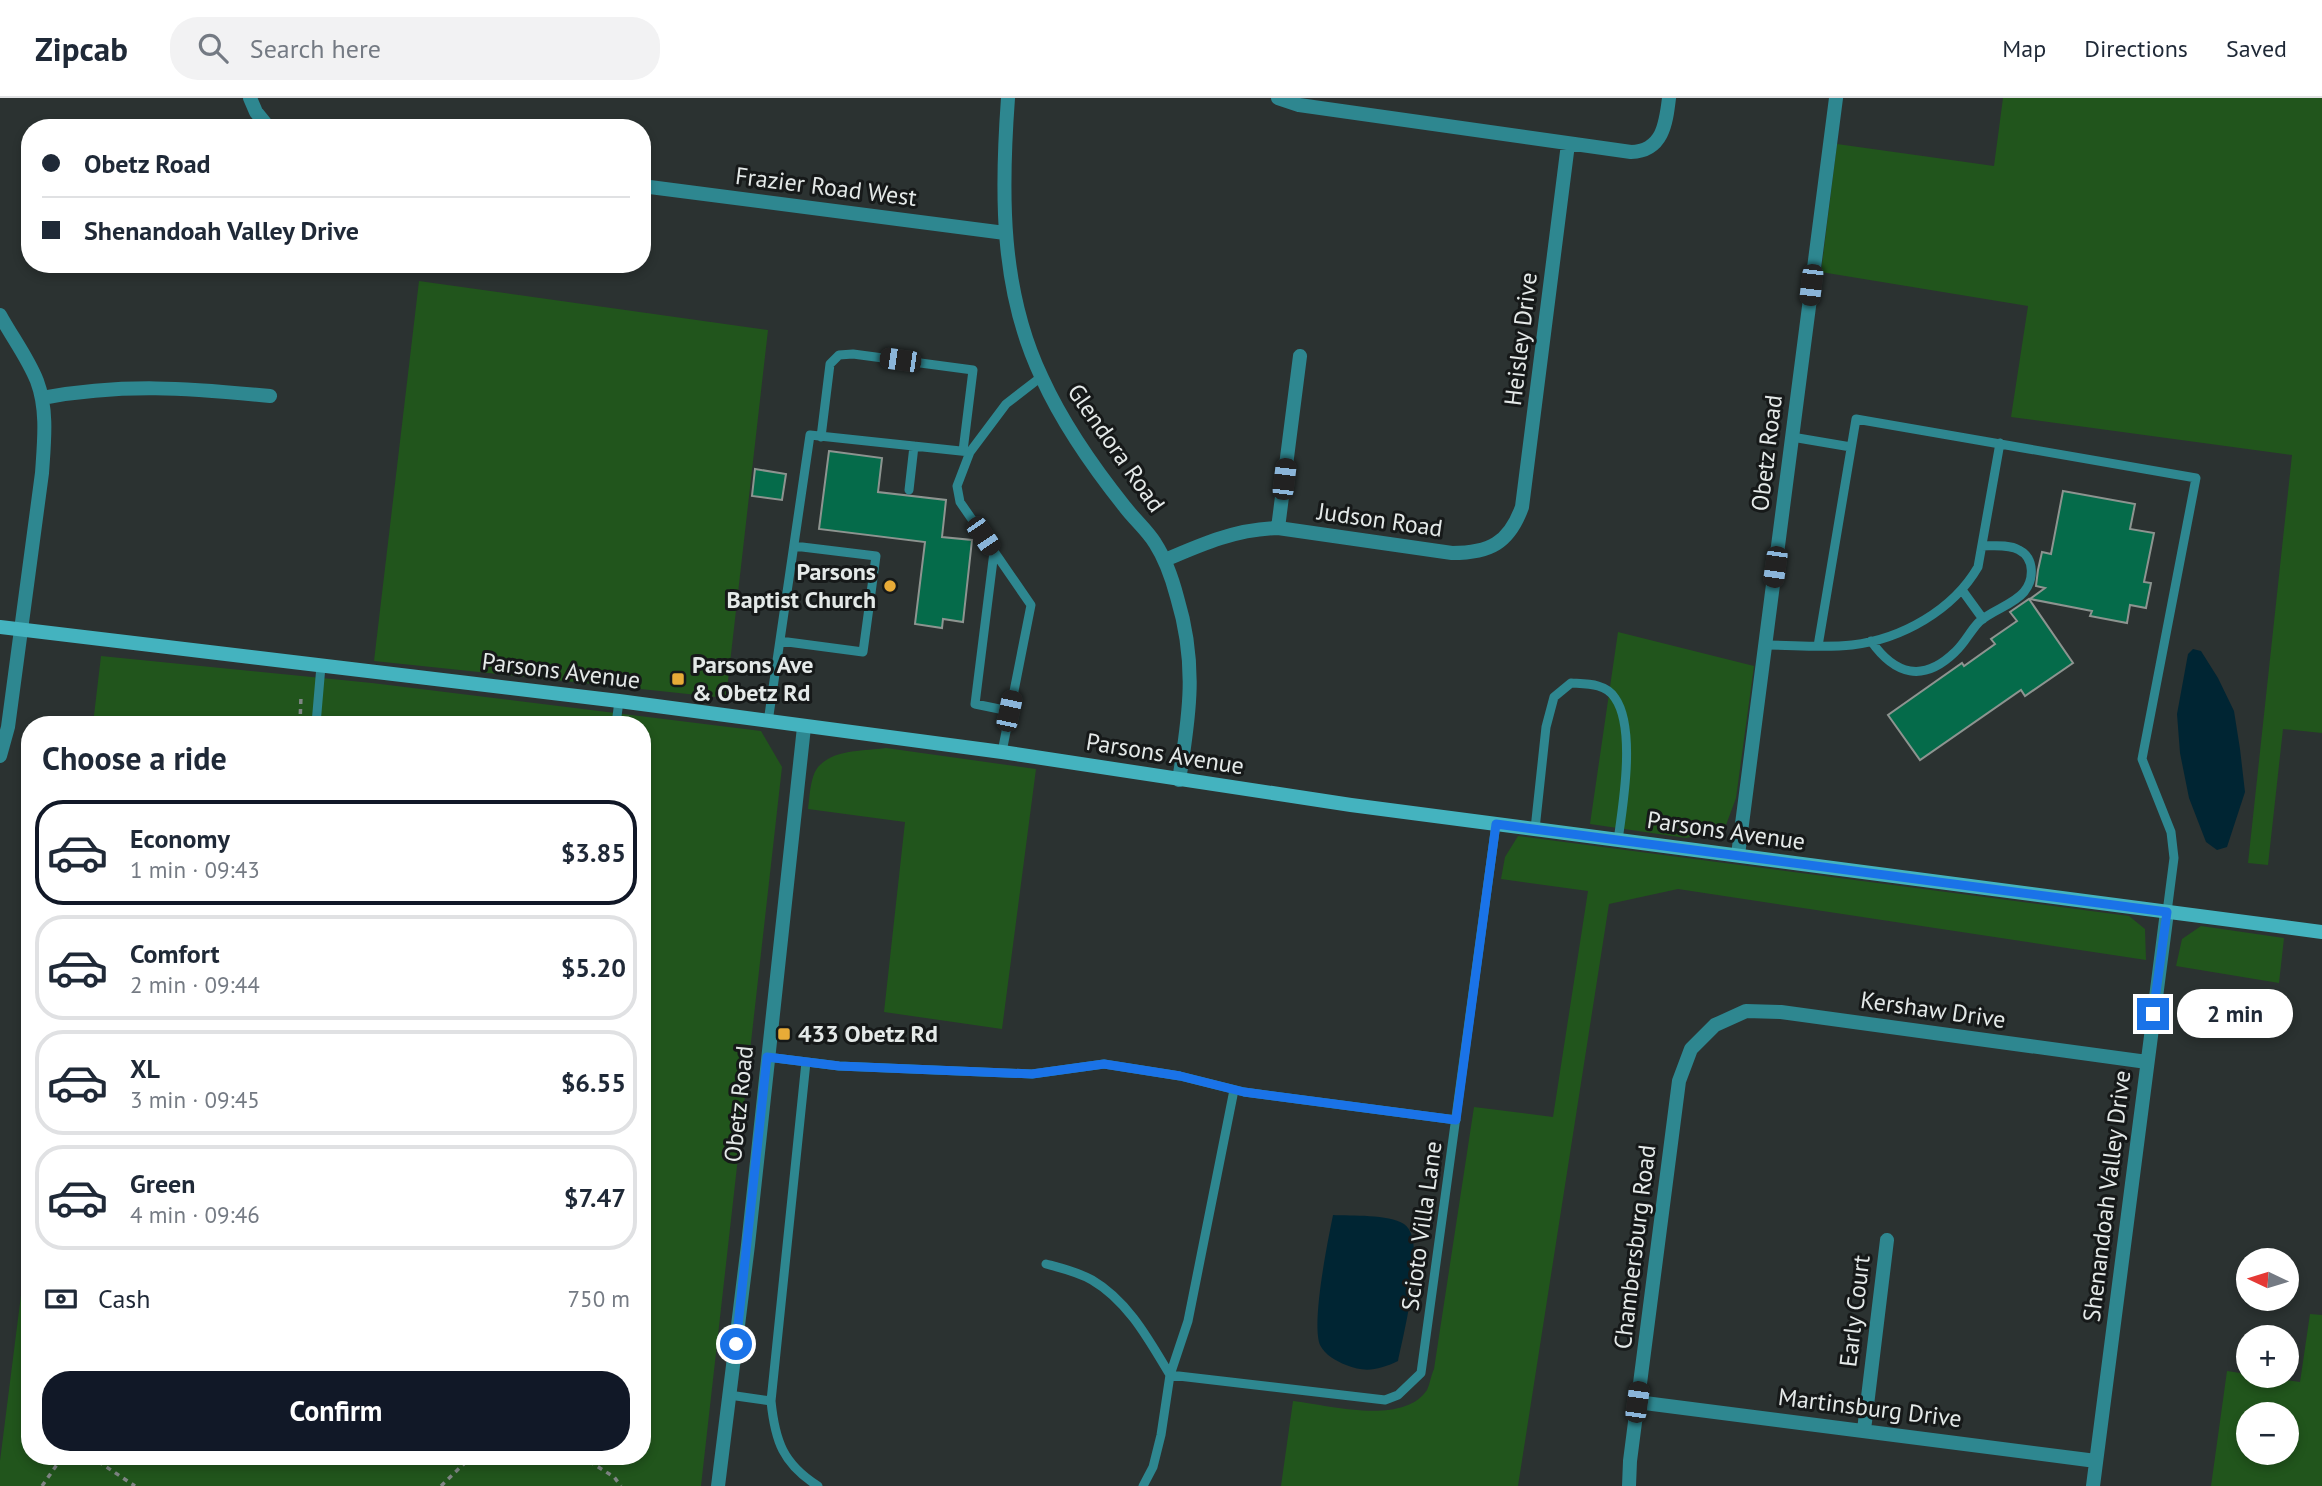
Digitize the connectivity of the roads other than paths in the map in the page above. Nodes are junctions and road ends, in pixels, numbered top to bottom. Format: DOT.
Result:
graph roads {
  1 [pos="250,98"];
  2 [pos="1009,98"];
  3 [pos="1278,98"];
  4 [pos="1669,98"];
  5 [pos="1836,98"];
  6 [pos="262,119"];
  7 [pos="1569,144"];
  8 [pos="651,188"];
  9 [pos="1005,233"];
  10 [pos="0,315"];
  11 [pos="1300,356"];
  12 [pos="1041,377"];
  13 [pos="270,396"];
  14 [pos="42,398"];
  15 [pos="821,436"];
  16 [pos="1792,437"];
  17 [pos="2000,443"];
  18 [pos="914,446"];
  19 [pos="1851,447"];
  20 [pos="967,452"];
  21 [pos="909,491"];
  22 [pos="1278,528"];
  23 [pos="1507,536"];
  24 [pos="794,546"];
  25 [pos="1982,546"];
  26 [pos="994,552"];
  27 [pos="1165,561"];
  28 [pos="1962,590"];
  29 [pos="1983,619"];
  30 [pos="0,627"];
  31 [pos="20,629"];
  32 [pos="780,641"];
  33 [pos="1871,641"];
  34 [pos="1765,645"];
  35 [pos="1818,646"];
  36 [pos="321,666"];
  37 [pos="619,701"];
  38 [pos="1009,711"];
  39 [pos="317,716"];
  40 [pos="617,716"];
  41 [pos="768,722"];
  42 [pos="804,727"];
  43 [pos="1002,752"];
  44 [pos="0,756"];
  45 [pos="1179,780"];
  46 [pos="1496,824"];
  47 [pos="1535,829"];
  48 [pos="1618,839"];
  49 [pos="1738,855"];
  50 [pos="2167,912"];
  51 [pos="2322,932"];
  52 [pos="1714,1025"];
  53 [pos="767,1057"];
  54 [pos="806,1062"];
  55 [pos="2147,1062"];
  56 [pos="1234,1090"];
  57 [pos="1456,1120"];
  58 [pos="1887,1240"];
  59 [pos="1046,1264"];
  60 [pos="1170,1375"];
  61 [pos="729,1395"];
  62 [pos="771,1401"];
  63 [pos="1637,1402"];
  64 [pos="1864,1430"];
  65 [pos="2096,1461"];
  66 [pos="718,1486"];
  67 [pos="818,1486"];
  68 [pos="1143,1486"];
  69 [pos="1629,1486"];
  70 [pos="2093,1486"];
  1 -- 6 [label="street"];
  2 -- 9 [label="street, Glendora Road"];
  3 -- 7 [label="street"];
  4 -- 7 [label="street"];
  5 -- 16 [label="street, Obetz Road"];
  7 -- 23 [label="street, Heisley Drive"];
  8 -- 9 [label="street, Frazier Road West"];
  9 -- 12 [label="street, Glendora Road"];
  10 -- 14 [label="street"];
  11 -- 22 [label="street"];
  12 -- 20 [label="lane"];
  12 -- 27 [label="street, Glendora Road"];
  13 -- 14 [label="street"];
  14 -- 31 [label="street"];
  15 -- 18 [label="lane"];
  15 -- 20 [label="lane"];
  15 -- 24 [label="lane"];
  16 -- 19 [label="lane"];
  16 -- 34 [label="street, Obetz Road"];
  17 -- 19 [label="lane"];
  17 -- 25 [label="lane"];
  17 -- 50 [label="lane"];
  18 -- 20 [label="lane"];
  18 -- 21 [label="lane"];
  19 -- 35 [label="lane"];
  20 -- 26 [label="lane"];
  22 -- 23 [label="street, Judson Road"];
  22 -- 27 [label="street, Judson Road"];
  24 -- 32 [label="lane"];
  24 -- 32 [label="lane"];
  25 -- 28 [label="lane"];
  25 -- 29 [label="lane"];
  26 -- 38 [label="lane"];
  26 -- 38 [label="lane"];
  27 -- 45 [label="street, Glendora Road"];
  28 -- 29 [label="lane"];
  28 -- 33 [label="lane"];
  29 -- 33 [label="lane"];
  30 -- 31 [label="street, Parsons Avenue"];
  31 -- 36 [label="street, Parsons Avenue"];
  31 -- 44 [label="street"];
  32 -- 41 [label="lane"];
  33 -- 35 [label="lane"];
  34 -- 35 [label="lane"];
  34 -- 49 [label="street, Obetz Road"];
  36 -- 37 [label="street, Parsons Avenue"];
  36 -- 39 [label="lane"];
  37 -- 40 [label="lane"];
  37 -- 41 [label="street, Parsons Avenue"];
  38 -- 43 [label="lane"];
  41 -- 42 [label="street, Parsons Avenue"];
  42 -- 43 [label="street, Parsons Avenue"];
  42 -- 53 [label="street, Obetz Road"];
  43 -- 45 [label="street, Parsons Avenue"];
  45 -- 46 [label="street, Parsons Avenue"];
  46 -- 47 [label="street, Parsons Avenue"];
  46 -- 57 [label="lane, Scioto Villa Lane"];
  47 -- 48 [label="street, Parsons Avenue"];
  47 -- 48 [label="lane"];
  48 -- 49 [label="street, Parsons Avenue"];
  49 -- 50 [label="street, Parsons Avenue"];
  50 -- 51 [label="street, Parsons Avenue"];
  50 -- 55 [label="street, Shenandoah Valley Drive"];
  52 -- 55 [label="street, Kershaw Drive"];
  52 -- 63 [label="street, Chambersburg Road"];
  53 -- 54 [label="lane"];
  53 -- 61 [label="street, Obetz Road"];
  54 -- 56 [label="lane"];
  54 -- 62 [label="lane"];
  55 -- 65 [label="street, Shenandoah Valley Drive"];
  56 -- 57 [label="lane"];
  56 -- 60 [label="lane"];
  57 -- 60 [label="lane, Scioto Villa Lane"];
  58 -- 64 [label="street, Early Court"];
  59 -- 60 [label="lane"];
  60 -- 68 [label="lane"];
  61 -- 62 [label="lane"];
  61 -- 66 [label="street, Obetz Road"];
  62 -- 67 [label="lane"];
  63 -- 64 [label="street, Martinsburg Drive"];
  63 -- 69 [label="street, Chambersburg Road"];
  64 -- 65 [label="street, Martinsburg Drive"];
  65 -- 70 [label="street, Shenandoah Valley Drive"];
}
